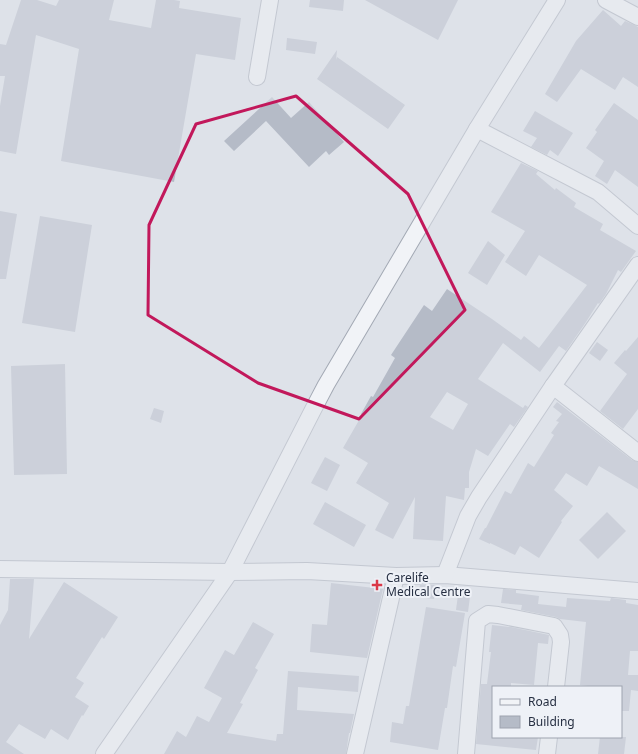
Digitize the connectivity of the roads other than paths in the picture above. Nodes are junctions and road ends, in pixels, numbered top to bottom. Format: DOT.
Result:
graph roads {
  1 [pos="270,0"];
  2 [pos="556,0"];
  3 [pos="606,0"];
  4 [pos="638,17"];
  5 [pos="257,76"];
  6 [pos="477,130"];
  7 [pos="638,226"];
  8 [pos="638,265"];
  9 [pos="553,386"];
  10 [pos="638,453"];
  11 [pos="0,569"];
  12 [pos="230,572"];
  13 [pos="445,575"];
  14 [pos="396,576"];
  15 [pos="638,591"];
  16 [pos="556,686"];
  17 [pos="549,738"];
  18 [pos="104,754"];
  19 [pos="355,754"];
  20 [pos="466,754"];
  21 [pos="547,754"];
  1 -- 5 [label="street"];
  2 -- 6 [label="street"];
  3 -- 4 [label="street"];
  6 -- 7 [label="street"];
  6 -- 12 [label="street"];
  8 -- 9 [label="street"];
  9 -- 10 [label="street"];
  9 -- 13 [label="street"];
  11 -- 12 [label="street"];
  12 -- 14 [label="street"];
  12 -- 18 [label="street"];
  13 -- 14 [label="street"];
  13 -- 15 [label="street"];
  14 -- 19 [label="street"];
  16 -- 20 [label="street"];
  17 -- 21 [label="street"];
}
